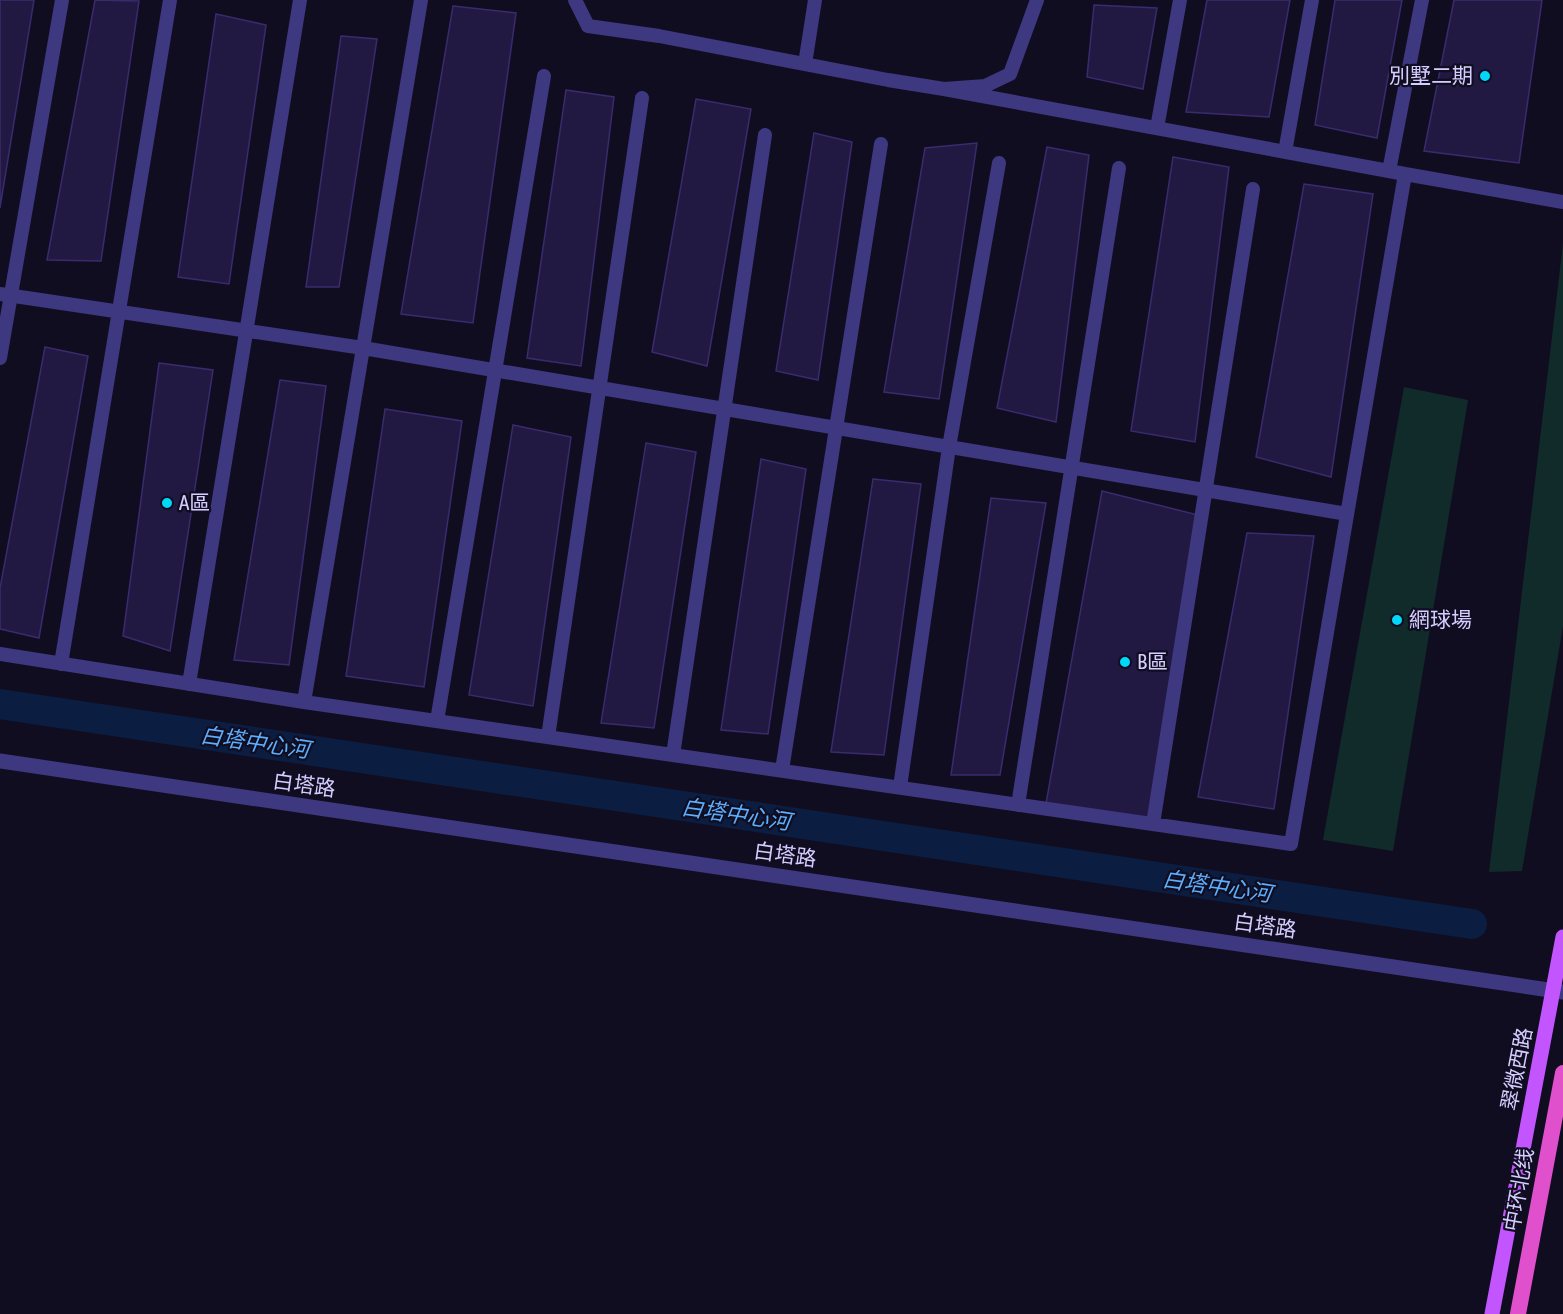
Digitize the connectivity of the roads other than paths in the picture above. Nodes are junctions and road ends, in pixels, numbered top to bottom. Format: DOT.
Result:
graph roads {
  1 [pos="62,0"];
  2 [pos="170,0"];
  3 [pos="300,0"];
  4 [pos="421,0"];
  5 [pos="575,0"];
  6 [pos="815,0"];
  7 [pos="1037,0"];
  8 [pos="1180,0"];
  9 [pos="1312,0"];
  10 [pos="1422,0"];
  11 [pos="805,64"];
  12 [pos="544,76"];
  13 [pos="944,89"];
  14 [pos="642,98"];
  15 [pos="1157,128"];
  16 [pos="765,135"];
  17 [pos="881,144"];
  18 [pos="1285,152"];
  19 [pos="999,163"];
  20 [pos="1119,168"];
  21 [pos="1389,171"];
  22 [pos="1405,174"];
  23 [pos="1253,189"];
  24 [pos="1563,202"];
  25 [pos="5,294"];
  26 [pos="119,311"];
  27 [pos="246,330"];
  28 [pos="363,348"];
  29 [pos="0,358"];
  30 [pos="495,370"];
  31 [pos="600,388"];
  32 [pos="725,409"];
  33 [pos="836,428"];
  34 [pos="949,447"];
  35 [pos="1071,468"];
  36 [pos="1206,491"];
  37 [pos="1347,514"];
  38 [pos="0,654"];
  39 [pos="61,664"];
  40 [pos="189,684"];
  41 [pos="304,702"];
  42 [pos="437,721"];
  43 [pos="548,737"];
  44 [pos="673,755"];
  45 [pos="0,761"];
  46 [pos="782,770"];
  47 [pos="900,788"];
  48 [pos="1018,805"];
  49 [pos="1153,824"];
  50 [pos="1563,937"];
  51 [pos="1558,991"];
  52 [pos="1563,1073"];
  53 [pos="1492,1314"];
  54 [pos="1518,1314"];
  1 -- 25 [label="lane"];
  2 -- 26 [label="lane"];
  3 -- 27 [label="lane"];
  4 -- 28 [label="lane"];
  5 -- 11 [label="lane"];
  6 -- 11 [label="lane"];
  7 -- 13 [label="lane"];
  8 -- 15 [label="lane"];
  9 -- 18 [label="lane"];
  10 -- 21 [label="lane"];
  11 -- 13 [label="lane"];
  12 -- 30 [label="lane"];
  13 -- 15 [label="lane"];
  14 -- 31 [label="lane"];
  15 -- 18 [label="lane"];
  16 -- 32 [label="lane"];
  17 -- 33 [label="lane"];
  18 -- 21 [label="lane"];
  19 -- 34 [label="lane"];
  20 -- 35 [label="lane"];
  21 -- 22 [label="lane"];
  22 -- 24 [label="lane"];
  22 -- 37 [label="lane"];
  23 -- 36 [label="lane"];
  25 -- 26 [label="lane"];
  25 -- 29 [label="lane"];
  26 -- 27 [label="lane"];
  26 -- 39 [label="lane"];
  27 -- 28 [label="lane"];
  27 -- 40 [label="lane"];
  28 -- 30 [label="lane"];
  28 -- 41 [label="lane"];
  30 -- 31 [label="lane"];
  30 -- 42 [label="lane"];
  31 -- 32 [label="lane"];
  31 -- 43 [label="lane"];
  32 -- 33 [label="lane"];
  32 -- 44 [label="lane"];
  33 -- 34 [label="lane"];
  33 -- 46 [label="lane"];
  34 -- 35 [label="lane"];
  34 -- 47 [label="lane"];
  35 -- 36 [label="lane"];
  35 -- 48 [label="lane"];
  36 -- 37 [label="lane"];
  36 -- 49 [label="lane"];
  37 -- 49 [label="lane"];
  38 -- 39 [label="lane"];
  39 -- 40 [label="lane"];
  40 -- 41 [label="lane"];
  41 -- 42 [label="lane"];
  42 -- 43 [label="lane"];
  43 -- 44 [label="lane"];
  44 -- 46 [label="lane"];
  45 -- 51 [label="street, 白塔路"];
  46 -- 47 [label="lane"];
  47 -- 48 [label="lane"];
  48 -- 49 [label="lane"];
  50 -- 51 [label="main road, 翠微西路"];
  51 -- 53 [label="main road, 翠微西路"];
  52 -- 54 [label="highway, 中环北线"];
}
